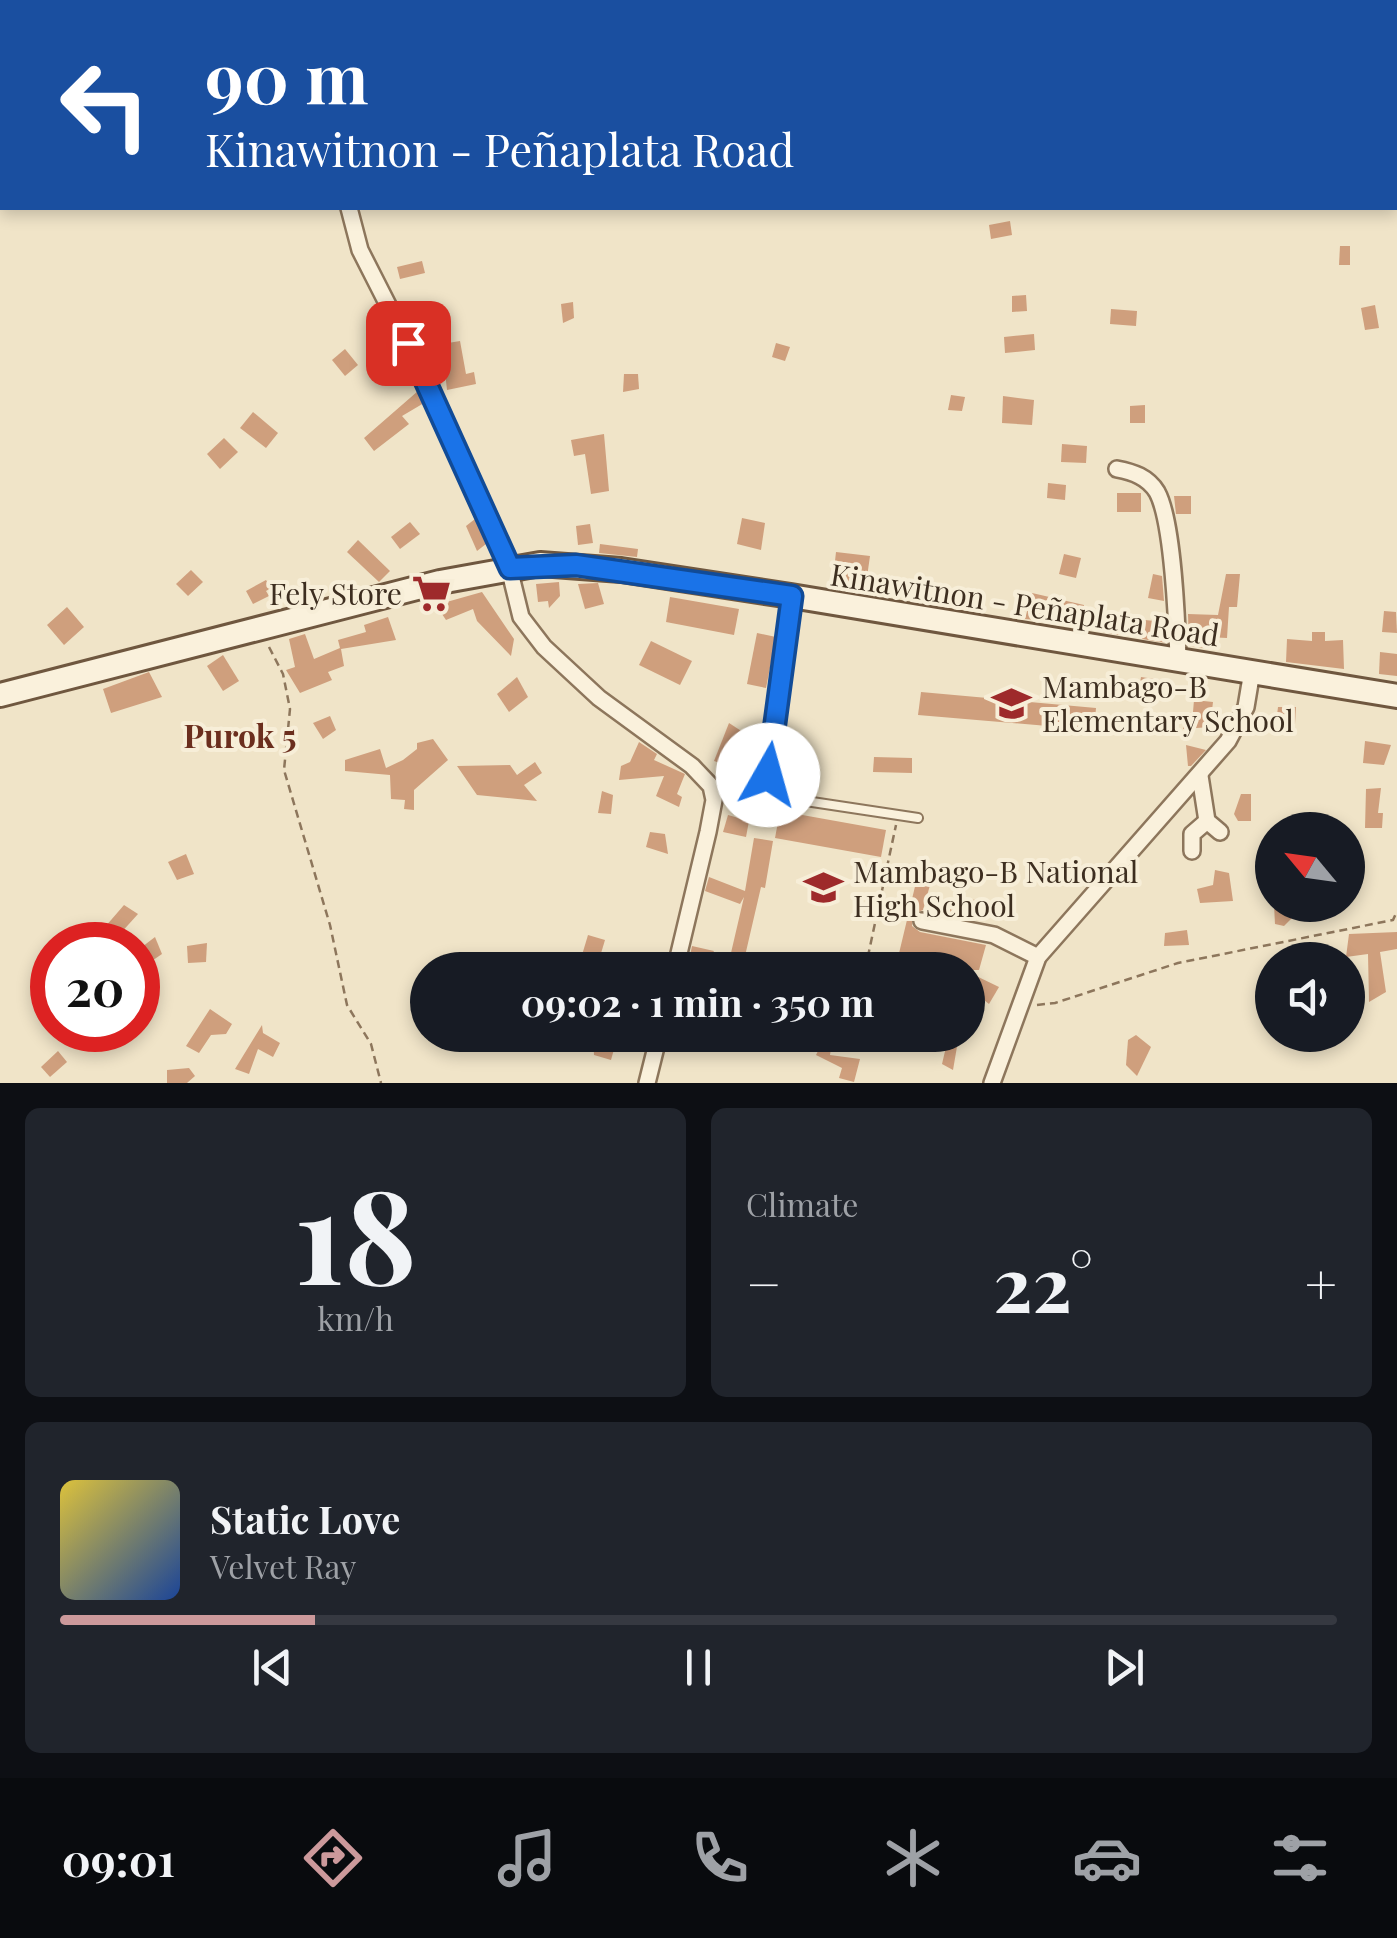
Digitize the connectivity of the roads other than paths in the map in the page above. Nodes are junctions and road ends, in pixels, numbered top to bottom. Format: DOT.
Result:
graph roads {
  1 [pos="350,210"];
  2 [pos="1117,469"];
  3 [pos="510,568"];
  4 [pos="792,596"];
  5 [pos="1178,659"];
  6 [pos="1252,672"];
  7 [pos="0,695"];
  8 [pos="1397,696"];
  9 [pos="1200,776"];
  10 [pos="918,818"];
  11 [pos="1206,821"];
  12 [pos="1220,832"];
  13 [pos="1192,851"];
  14 [pos="922,921"];
  15 [pos="679,952"];
  16 [pos="1038,957"];
  17 [pos="655,1052"];
  18 [pos="648,1083"];
  19 [pos="992,1083"];
  1 -- 3 [label="street"];
  2 -- 5 [label="street"];
  3 -- 4 [label="street, Kinawitnon - Peñaplata Road"];
  3 -- 7 [label="street, Kinawitnon - Peñaplata Road"];
  3 -- 15 [label="street"];
  4 -- 5 [label="street, Kinawitnon - Peñaplata Road"];
  4 -- 10 [label="lane"];
  5 -- 6 [label="street, Kinawitnon - Peñaplata Road"];
  6 -- 8 [label="street, Kinawitnon - Peñaplata Road"];
  6 -- 9 [label="street"];
  9 -- 11 [label="street"];
  9 -- 16 [label="street"];
  11 -- 12 [label="street"];
  11 -- 13 [label="street"];
  14 -- 16 [label="street"];
  16 -- 19 [label="street"];
  17 -- 18 [label="street"];
}
